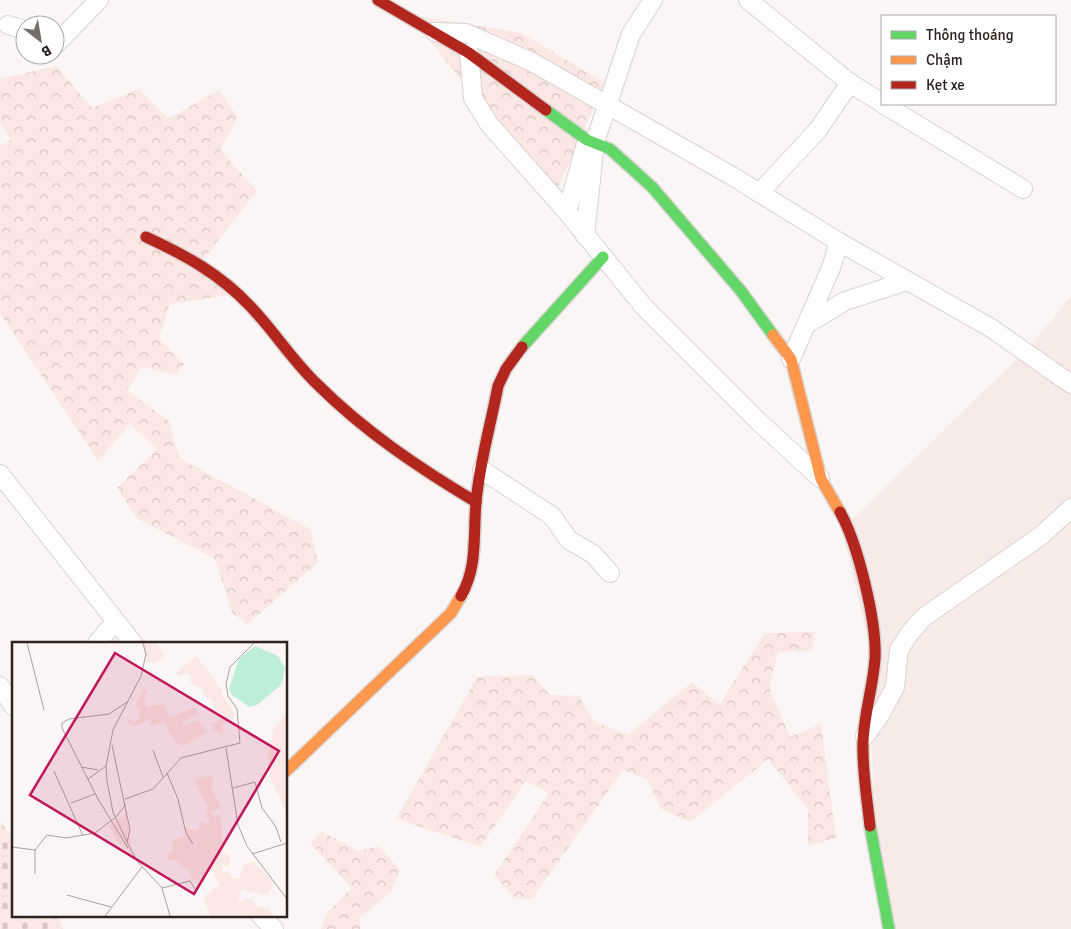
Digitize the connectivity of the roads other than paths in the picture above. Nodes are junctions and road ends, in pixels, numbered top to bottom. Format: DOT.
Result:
graph roads {
  1 [pos="99,0"];
  2 [pos="378,0"];
  3 [pos="653,0"];
  4 [pos="748,0"];
  5 [pos="8,25"];
  6 [pos="15,27"];
  7 [pos="434,32"];
  8 [pos="65,35"];
  9 [pos="469,53"];
  10 [pos="850,83"];
  11 [pos="881,102"];
  12 [pos="886,105"];
  13 [pos="608,107"];
  14 [pos="591,141"];
  15 [pos="1023,189"];
  16 [pos="759,193"];
  17 [pos="567,212"];
  18 [pos="585,236"];
  19 [pos="146,237"];
  20 [pos="839,242"];
  21 [pos="603,257"];
  22 [pos="907,281"];
  23 [pos="809,323"];
  24 [pos="791,359"];
  25 [pos="1071,384"];
  26 [pos="482,470"];
  27 [pos="0,474"];
  28 [pos="821,479"];
  29 [pos="476,502"];
  30 [pos="1071,508"];
  31 [pos="610,572"];
  32 [pos="115,622"];
  33 [pos="98,642"];
  34 [pos="132,642"];
  35 [pos="0,686"];
  36 [pos="12,704"];
  37 [pos="863,740"];
  38 [pos="288,769"];
  39 [pos="261,916"];
  40 [pos="274,929"];
  41 [pos="890,929"];
  1 -- 8 [label="street"];
  2 -- 7 [label="street"];
  3 -- 13 [label="street"];
  4 -- 10 [label="street"];
  5 -- 6 [label="street"];
  7 -- 9 [label="street"];
  7 -- 13 [label="street"];
  9 -- 14 [label="street"];
  9 -- 17 [label="street"];
  10 -- 11 [label="street"];
  10 -- 16 [label="street"];
  12 -- 15 [label="street"];
  13 -- 14 [label="street"];
  13 -- 16 [label="street"];
  14 -- 17 [label="street"];
  14 -- 18 [label="street"];
  14 -- 24 [label="street"];
  16 -- 20 [label="street"];
  17 -- 18 [label="street"];
  18 -- 21 [label="street"];
  19 -- 29 [label="street"];
  20 -- 22 [label="street"];
  20 -- 23 [label="street"];
  21 -- 26 [label="street"];
  21 -- 28 [label="street"];
  22 -- 23 [label="street"];
  22 -- 25 [label="street"];
  23 -- 24 [label="street"];
  24 -- 28 [label="street"];
  26 -- 29 [label="street"];
  26 -- 31 [label="street"];
  27 -- 32 [label="street"];
  28 -- 37 [label="street"];
  29 -- 38 [label="street"];
  30 -- 37 [label="street"];
  32 -- 33 [label="street"];
  32 -- 34 [label="street"];
  35 -- 36 [label="street"];
  37 -- 41 [label="street"];
  39 -- 40 [label="street"];
}
